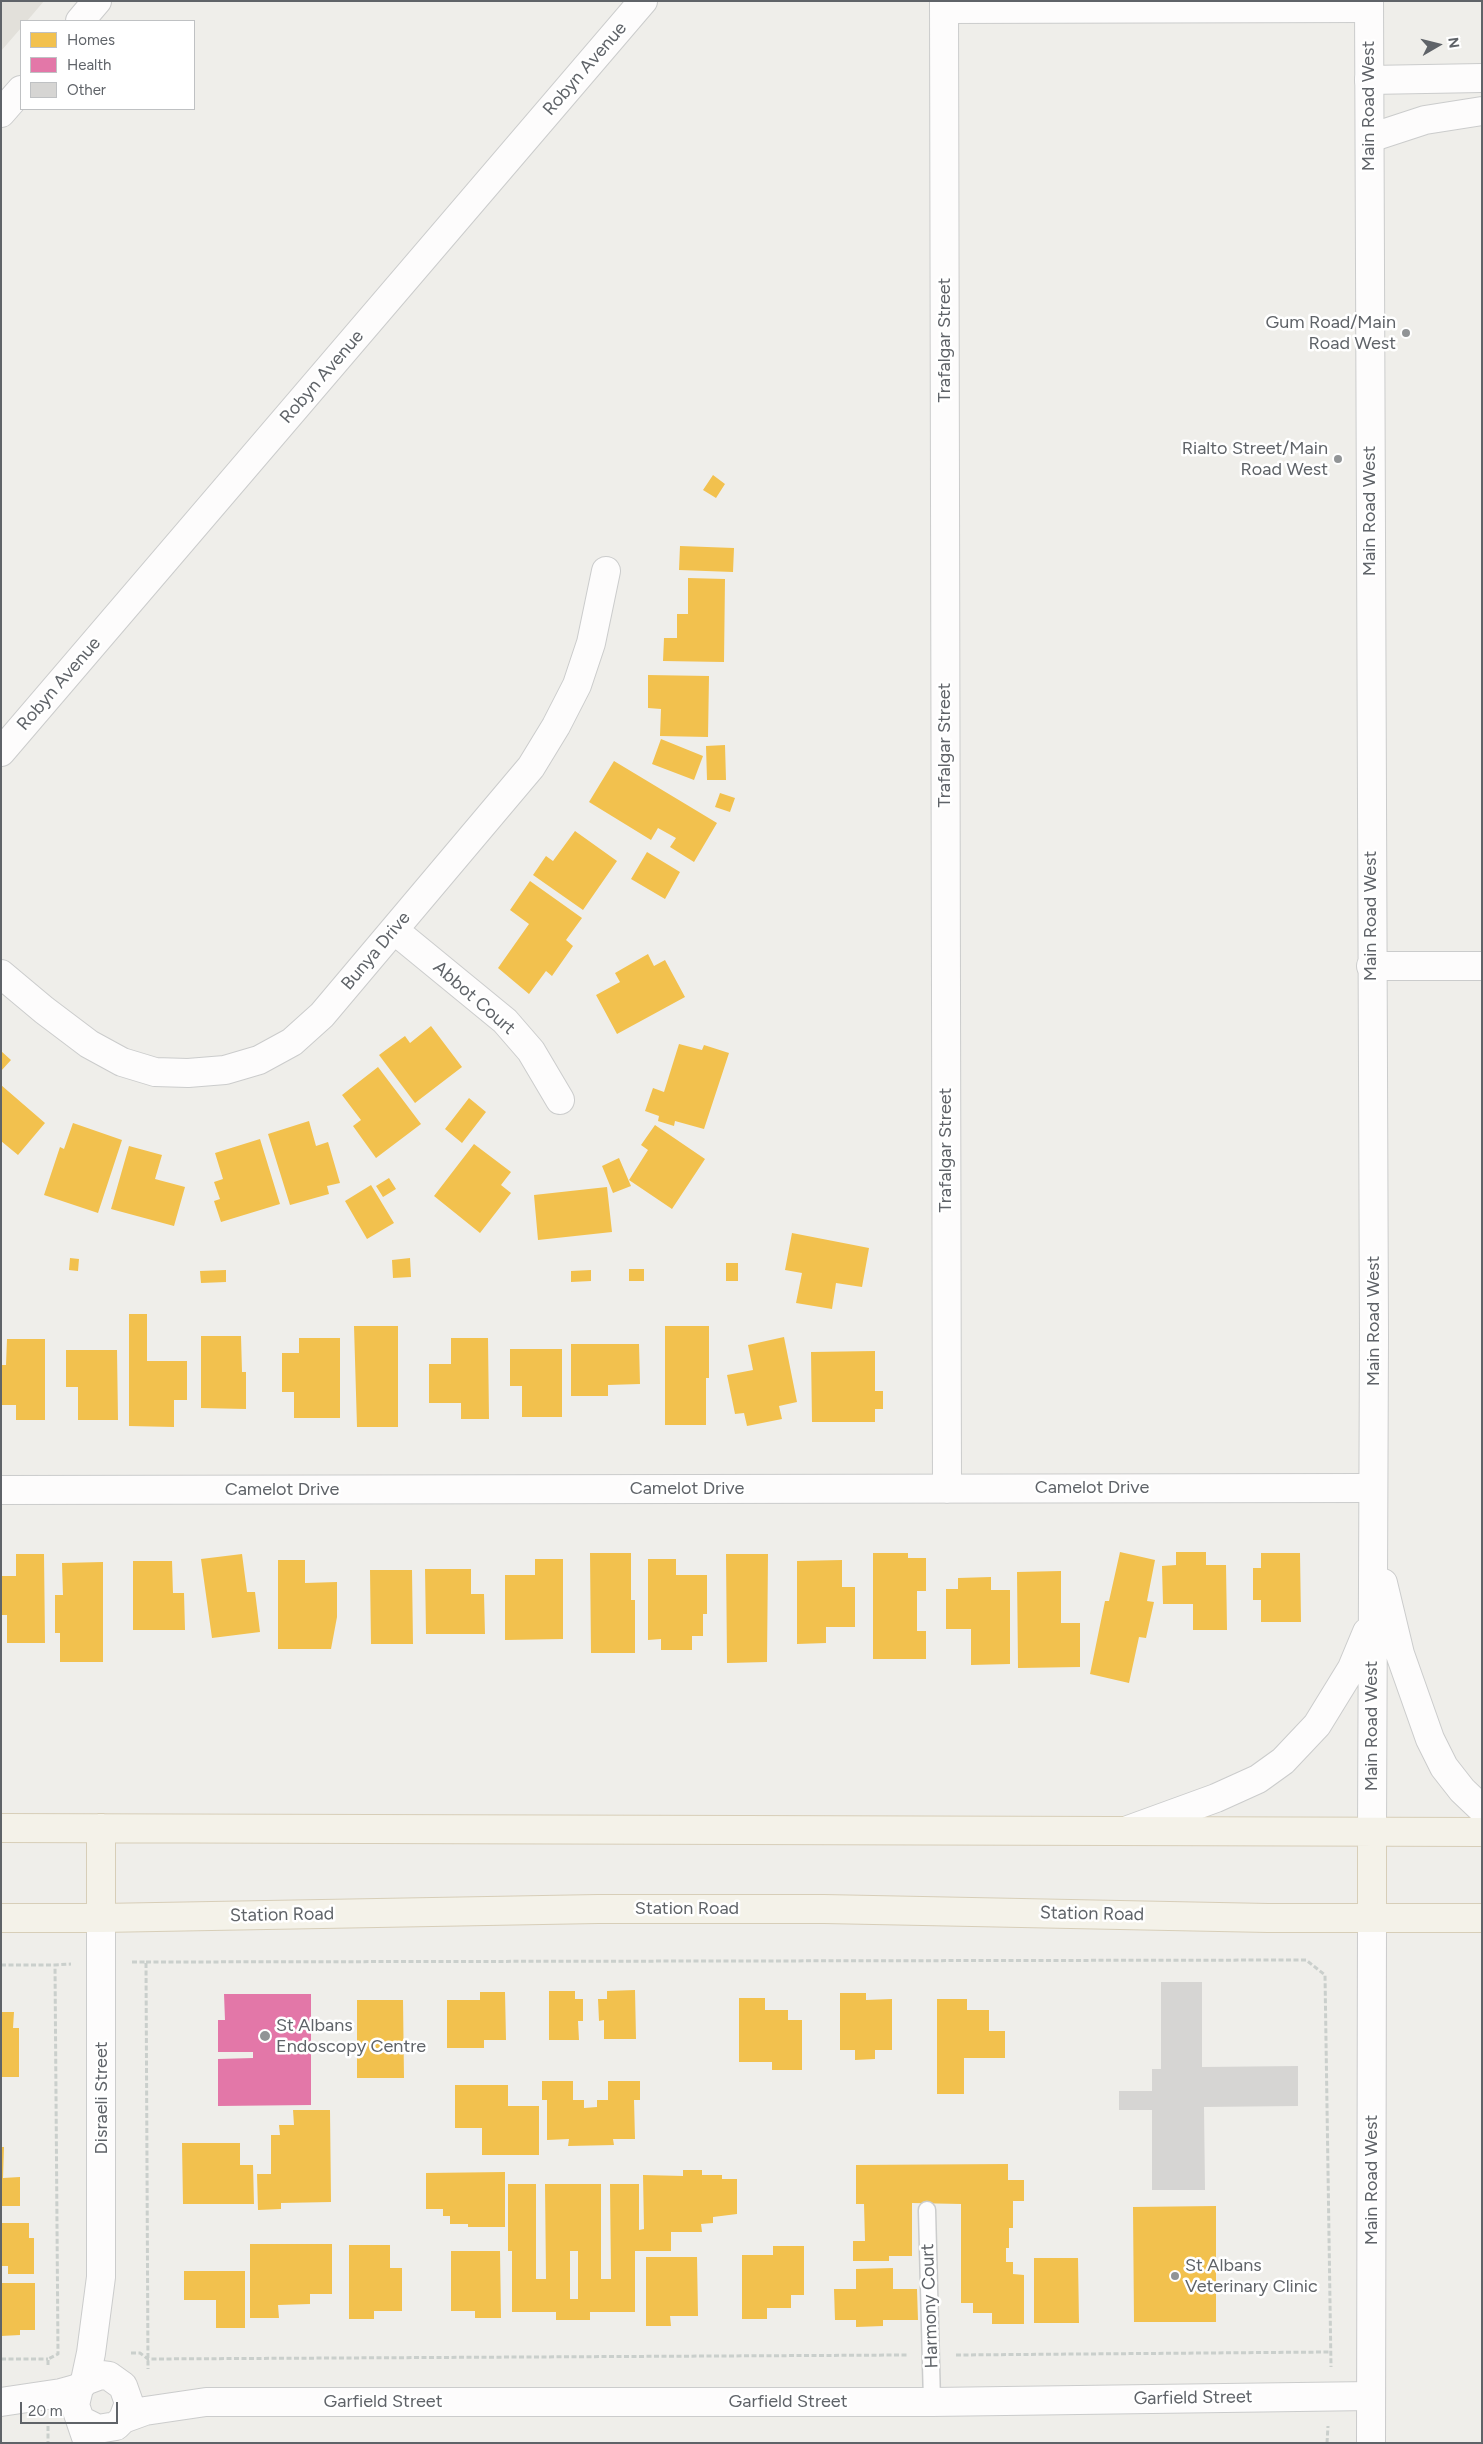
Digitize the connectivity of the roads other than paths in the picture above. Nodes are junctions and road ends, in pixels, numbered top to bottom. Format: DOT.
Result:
graph roads {
  1 [pos="97,1"];
  2 [pos="643,1"];
  3 [pos="1369,4"];
  4 [pos="944,5"];
  5 [pos="81,20"];
  6 [pos="1482,78"];
  7 [pos="1369,80"];
  8 [pos="20,91"];
  9 [pos="1482,111"];
  10 [pos="1,113"];
  11 [pos="1370,138"];
  12 [pos="606,571"];
  13 [pos="10,723"];
  14 [pos="1,752"];
  15 [pos="394,930"];
  16 [pos="1372,966"];
  17 [pos="1482,966"];
  18 [pos="1,974"];
  19 [pos="560,1100"];
  20 [pos="1374,1488"];
  21 [pos="947,1489"];
  22 [pos="1,1490"];
  23 [pos="1373,1537"];
  24 [pos="1373,1618"];
  25 [pos="1482,1809"];
  26 [pos="1,1828"];
  27 [pos="101,1828"];
  28 [pos="1128,1830"];
  29 [pos="1372,1832"];
  30 [pos="1482,1832"];
  31 [pos="1,1918"];
  32 [pos="101,1918"];
  33 [pos="1372,1918"];
  34 [pos="1482,1918"];
  35 [pos="927,2210"];
  36 [pos="101,2353"];
  37 [pos="129,2385"];
  38 [pos="1371,2396"];
  39 [pos="1,2402"];
  40 [pos="206,2402"];
  41 [pos="932,2402"];
  42 [pos="82,2409"];
  43 [pos="118,2429"];
  44 [pos="1371,2443"];
  1 -- 5 [label="street"];
  2 -- 13 [label="street, Robyn Avenue"];
  3 -- 4 [label="street"];
  3 -- 7 [label="street, Main Road West"];
  4 -- 21 [label="street, Trafalgar Street"];
  6 -- 7 [label="street"];
  7 -- 11 [label="street, Main Road West"];
  8 -- 10 [label="street"];
  9 -- 11 [label="street"];
  11 -- 16 [label="street, Main Road West"];
  12 -- 15 [label="street, Bunya Drive"];
  13 -- 14 [label="street, Robyn Avenue"];
  15 -- 18 [label="street, Bunya Drive"];
  15 -- 19 [label="street, Abbot Court"];
  16 -- 17 [label="street"];
  16 -- 20 [label="street, Main Road West"];
  20 -- 21 [label="street, Camelot Drive"];
  20 -- 23 [label="street, Main Road West"];
  21 -- 22 [label="street, Camelot Drive"];
  23 -- 24 [label="street, Main Road West"];
  23 -- 25 [label="street"];
  24 -- 28 [label="street"];
  24 -- 29 [label="street, Main Road West"];
  26 -- 27 [label="main road"];
  27 -- 28 [label="main road"];
  27 -- 32 [label="main road"];
  28 -- 29 [label="main road"];
  29 -- 30 [label="main road"];
  29 -- 33 [label="main road"];
  31 -- 32 [label="main road, Station Road"];
  32 -- 33 [label="main road, Station Road"];
  32 -- 36 [label="street, Disraeli Street"];
  33 -- 34 [label="main road, Station Road"];
  33 -- 38 [label="street, Main Road West"];
  35 -- 41 [label="lane, Harmony Court"];
  36 -- 37 [label="street, Disraeli Street"];
  36 -- 42 [label="street, Disraeli Street"];
  37 -- 40 [label="street, Garfield Street"];
  37 -- 42 [label="street"];
  37 -- 43 [label="street"];
  38 -- 41 [label="street, Garfield Street"];
  38 -- 44 [label="street, Main Road West"];
  39 -- 42 [label="street"];
  40 -- 41 [label="street, Garfield Street"];
  40 -- 43 [label="street, Garfield Street"];
  42 -- 43 [label="street"];
}
